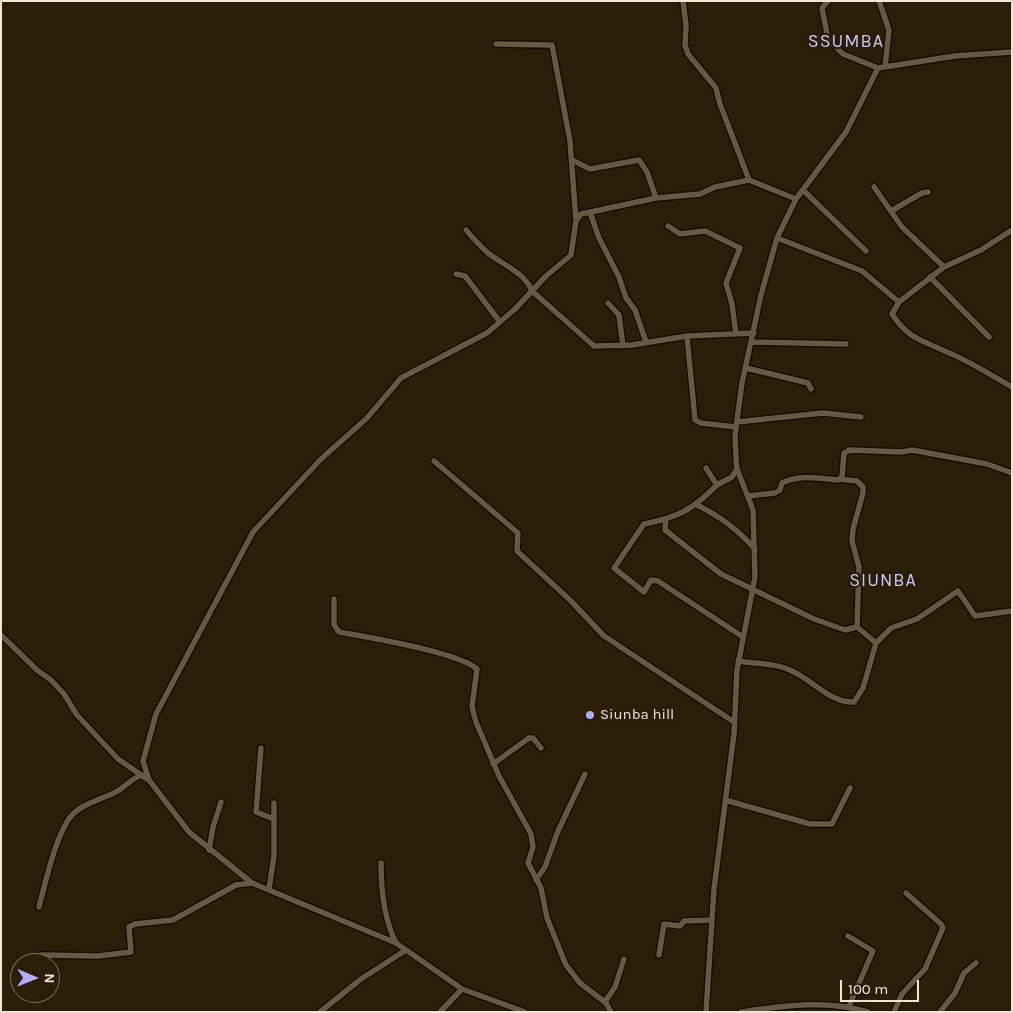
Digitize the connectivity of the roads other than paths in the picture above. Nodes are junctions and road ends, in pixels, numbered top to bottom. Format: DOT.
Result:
graph roads {
  1 [pos="683,1"];
  2 [pos="828,1"];
  3 [pos="879,1"];
  4 [pos="496,44"];
  5 [pos="1012,52"];
  6 [pos="878,68"];
  7 [pos="885,68"];
  8 [pos="572,160"];
  9 [pos="749,180"];
  10 [pos="874,187"];
  11 [pos="803,190"];
  12 [pos="928,192"];
  13 [pos="656,198"];
  14 [pos="796,199"];
  15 [pos="891,211"];
  16 [pos="590,212"];
  17 [pos="576,221"];
  18 [pos="668,226"];
  19 [pos="466,230"];
  20 [pos="1012,230"];
  21 [pos="777,238"];
  22 [pos="866,250"];
  23 [pos="944,266"];
  24 [pos="456,274"];
  25 [pos="930,277"];
  26 [pos="532,291"];
  27 [pos="899,302"];
  28 [pos="608,303"];
  29 [pos="500,322"];
  30 [pos="754,333"];
  31 [pos="736,334"];
  32 [pos="687,336"];
  33 [pos="989,337"];
  34 [pos="646,342"];
  35 [pos="752,342"];
  36 [pos="846,344"];
  37 [pos="623,346"];
  38 [pos="746,368"];
  39 [pos="1012,387"];
  40 [pos="811,389"];
  41 [pos="861,417"];
  42 [pos="737,424"];
  43 [pos="434,461"];
  44 [pos="706,468"];
  45 [pos="737,469"];
  46 [pos="1012,473"];
  47 [pos="839,479"];
  48 [pos="718,485"];
  49 [pos="748,496"];
  50 [pos="697,505"];
  51 [pos="666,520"];
  52 [pos="755,549"];
  53 [pos="753,588"];
  54 [pos="334,599"];
  55 [pos="1012,610"];
  56 [pos="857,627"];
  57 [pos="1,635"];
  58 [pos="743,638"];
  59 [pos="876,644"];
  60 [pos="738,661"];
  61 [pos="734,722"];
  62 [pos="261,748"];
  63 [pos="541,748"];
  64 [pos="494,764"];
  65 [pos="586,774"];
  66 [pos="142,775"];
  67 [pos="149,780"];
  68 [pos="850,788"];
  69 [pos="725,800"];
  70 [pos="221,802"];
  71 [pos="274,803"];
  72 [pos="274,818"];
  73 [pos="209,850"];
  74 [pos="381,863"];
  75 [pos="536,880"];
  76 [pos="252,883"];
  77 [pos="269,889"];
  78 [pos="906,892"];
  79 [pos="39,907"];
  80 [pos="712,920"];
  81 [pos="848,936"];
  82 [pos="396,944"];
  83 [pos="406,950"];
  84 [pos="60,955"];
  85 [pos="659,955"];
  86 [pos="624,959"];
  87 [pos="976,963"];
  88 [pos="462,989"];
  89 [pos="605,1002"];
  90 [pos="849,1006"];
  91 [pos="320,1012"];
  92 [pos="440,1012"];
  93 [pos="525,1012"];
  94 [pos="611,1012"];
  95 [pos="706,1012"];
  96 [pos="741,1012"];
  97 [pos="868,1012"];
  98 [pos="894,1012"];
  99 [pos="940,1012"];
  1 -- 9 [label="street"];
  2 -- 6 [label="street"];
  3 -- 7 [label="street"];
  4 -- 8 [label="street"];
  5 -- 7 [label="street"];
  6 -- 7 [label="street"];
  6 -- 11 [label="street"];
  8 -- 13 [label="street"];
  8 -- 17 [label="street"];
  9 -- 13 [label="street"];
  9 -- 14 [label="street"];
  10 -- 15 [label="street"];
  11 -- 14 [label="street"];
  11 -- 22 [label="street"];
  12 -- 15 [label="street"];
  13 -- 16 [label="street"];
  14 -- 21 [label="street"];
  15 -- 23 [label="street"];
  16 -- 17 [label="street"];
  16 -- 34 [label="street"];
  17 -- 26 [label="street"];
  18 -- 31 [label="street"];
  19 -- 26 [label="street"];
  20 -- 23 [label="street"];
  21 -- 27 [label="street"];
  21 -- 30 [label="street"];
  23 -- 25 [label="street"];
  24 -- 29 [label="street"];
  25 -- 27 [label="street"];
  25 -- 33 [label="street"];
  26 -- 29 [label="street"];
  26 -- 37 [label="street"];
  27 -- 39 [label="street"];
  28 -- 37 [label="street"];
  29 -- 67 [label="street"];
  30 -- 31 [label="street"];
  30 -- 35 [label="street"];
  31 -- 32 [label="street"];
  32 -- 34 [label="street"];
  32 -- 42 [label="street"];
  34 -- 37 [label="street"];
  35 -- 36 [label="street"];
  35 -- 38 [label="street"];
  38 -- 40 [label="street"];
  38 -- 42 [label="street"];
  41 -- 42 [label="street"];
  42 -- 45 [label="street"];
  43 -- 61 [label="street"];
  44 -- 48 [label="street"];
  45 -- 48 [label="street"];
  45 -- 49 [label="street"];
  46 -- 47 [label="street"];
  47 -- 49 [label="street"];
  47 -- 56 [label="street"];
  48 -- 50 [label="street"];
  49 -- 52 [label="street"];
  50 -- 51 [label="street"];
  50 -- 52 [label="street"];
  51 -- 53 [label="street"];
  51 -- 58 [label="street"];
  52 -- 53 [label="street"];
  53 -- 56 [label="street"];
  53 -- 58 [label="street"];
  54 -- 64 [label="street"];
  55 -- 59 [label="street"];
  56 -- 59 [label="street"];
  57 -- 66 [label="street"];
  58 -- 60 [label="street"];
  59 -- 60 [label="street"];
  60 -- 61 [label="street"];
  61 -- 69 [label="street"];
  62 -- 72 [label="street"];
  63 -- 64 [label="street"];
  64 -- 75 [label="street"];
  65 -- 75 [label="street"];
  66 -- 67 [label="street"];
  66 -- 79 [label="street"];
  67 -- 73 [label="street"];
  68 -- 69 [label="street"];
  69 -- 80 [label="street"];
  70 -- 73 [label="street"];
  71 -- 72 [label="street"];
  72 -- 77 [label="street"];
  73 -- 76 [label="street"];
  74 -- 82 [label="street"];
  75 -- 89 [label="street"];
  76 -- 77 [label="street"];
  76 -- 84 [label="street"];
  77 -- 82 [label="street"];
  78 -- 98 [label="street"];
  80 -- 85 [label="street"];
  80 -- 95 [label="street"];
  81 -- 90 [label="street"];
  82 -- 83 [label="street"];
  83 -- 88 [label="street"];
  83 -- 91 [label="street"];
  86 -- 89 [label="street"];
  87 -- 99 [label="street"];
  88 -- 92 [label="street"];
  88 -- 93 [label="street"];
  89 -- 94 [label="street"];
  90 -- 96 [label="street"];
  90 -- 97 [label="street"];
}
